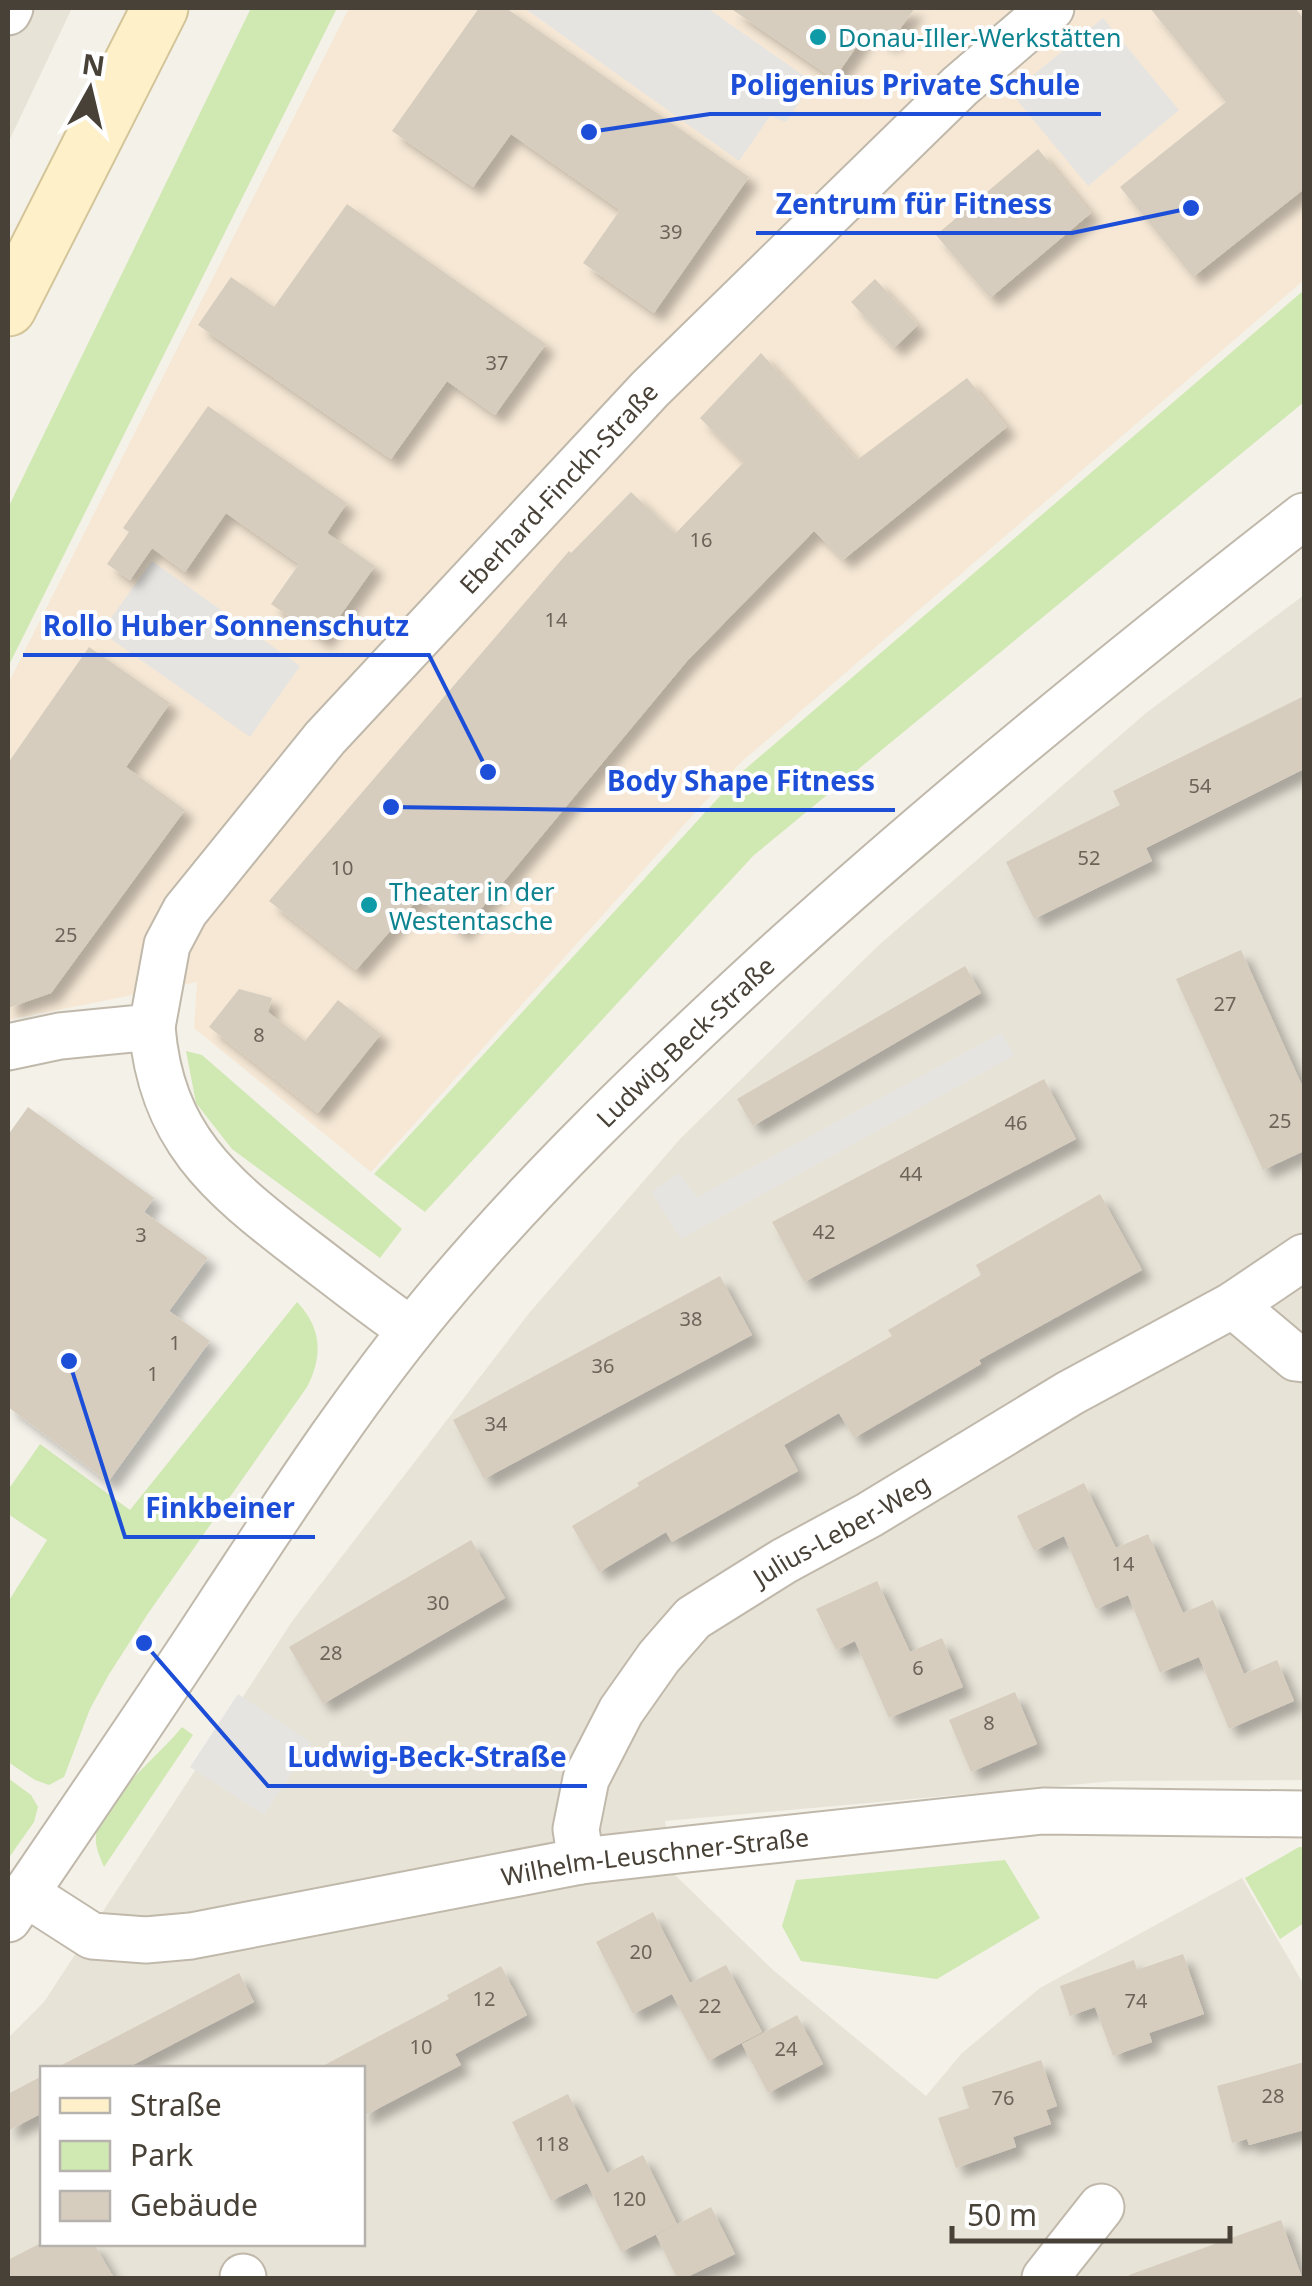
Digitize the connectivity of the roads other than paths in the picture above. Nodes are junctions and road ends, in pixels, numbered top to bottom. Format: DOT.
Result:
graph roads {
  1 [pos="160,8"];
  2 [pos="1051,8"];
  3 [pos="9,298"];
  4 [pos="1304,516"];
  5 [pos="152,1027"];
  6 [pos="8,1047"];
  7 [pos="1304,1258"];
  8 [pos="1233,1305"];
  9 [pos="411,1330"];
  10 [pos="1304,1359"];
  11 [pos="1304,1814"];
  12 [pos="581,1861"];
  13 [pos="16,1906"];
  14 [pos="1101,2208"];
  15 [pos="1045,2278"];
  1 -- 3 [label="main road"];
  2 -- 5 [label="street, Eberhard-Finckh-Straße"];
  4 -- 9 [label="street, Ludwig-Beck-Straße"];
  5 -- 6 [label="street"];
  5 -- 9 [label="street, Eberhard-Finckh-Straße"];
  7 -- 8 [label="street, Julius-Leber-Weg"];
  8 -- 10 [label="street"];
  8 -- 12 [label="street, Julius-Leber-Weg"];
  9 -- 13 [label="street, Ludwig-Beck-Straße"];
  11 -- 12 [label="street, Wilhelm-Leuschner-Straße"];
  12 -- 13 [label="street, Wilhelm-Leuschner-Straße"];
  14 -- 15 [label="street"];
}
